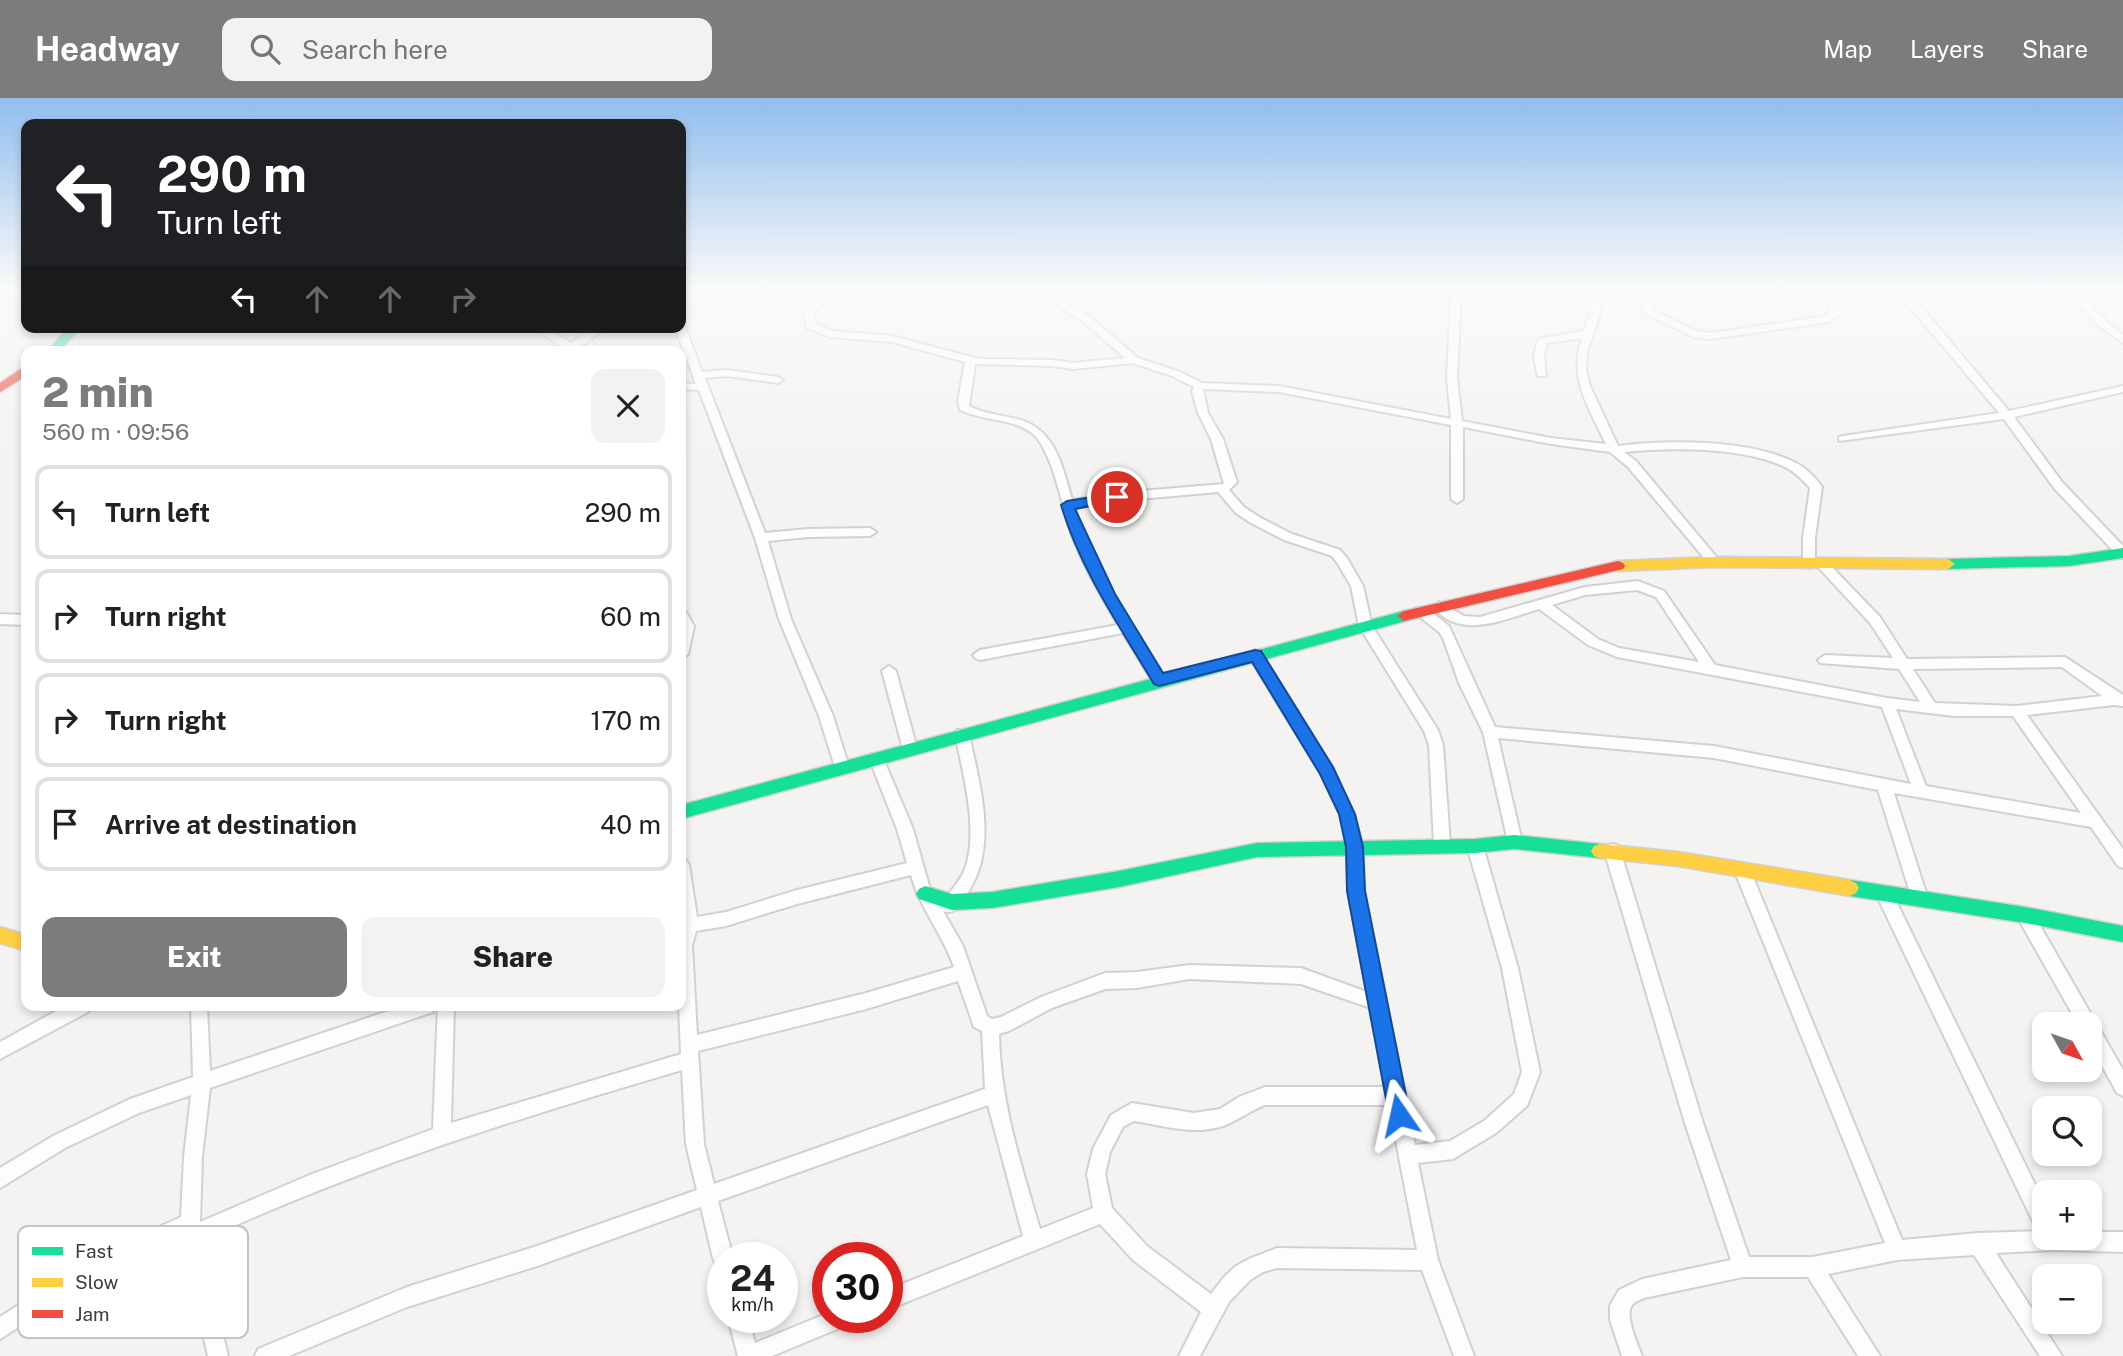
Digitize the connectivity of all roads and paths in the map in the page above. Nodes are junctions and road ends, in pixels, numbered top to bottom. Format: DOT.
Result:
graph roads {
  1 [pos="688,348"];
  2 [pos="925,348"];
  3 [pos="1119,348"];
  4 [pos="1453,348"];
  5 [pos="1541,348"];
  6 [pos="1583,348"];
  7 [pos="1950,348"];
  8 [pos="971,360"];
  9 [pos="1134,360"];
  10 [pos="1542,373"];
  11 [pos="21,374"];
  12 [pos="778,380"];
  13 [pos="701,381"];
  14 [pos="686,385"];
  15 [pos="1200,386"];
  16 [pos="0,388"];
  17 [pos="2123,389"];
  18 [pos="2007,416"];
  19 [pos="1457,423"];
  20 [pos="1843,439"];
  21 [pos="1614,450"];
  22 [pos="1221,488"];
  23 [pos="1457,499"];
  24 [pos="1067,505"];
  25 [pos="870,532"];
  26 [pos="761,538"];
  27 [pos="2123,553"];
  28 [pos="1714,562"];
  29 [pos="1816,564"];
  30 [pos="1541,604"];
  31 [pos="1438,607"];
  32 [pos="1421,611"];
  33 [pos="0,619"];
  34 [pos="21,620"];
  35 [pos="1366,626"];
  36 [pos="1128,628"];
  37 [pos="981,655"];
  38 [pos="1255,655"];
  39 [pos="1825,660"];
  40 [pos="1905,664"];
  41 [pos="1710,669"];
  42 [pos="889,671"];
  43 [pos="1159,680"];
  44 [pos="2121,703"];
  45 [pos="1887,704"];
  46 [pos="1931,708"];
  47 [pos="2017,711"];
  48 [pos="1490,733"];
  49 [pos="962,734"];
  50 [pos="910,749"];
  51 [pos="876,758"];
  52 [pos="842,767"];
  53 [pos="1884,785"];
  54 [pos="1921,792"];
  55 [pos="686,811"];
  56 [pos="2095,822"];
  57 [pos="1514,842"];
  58 [pos="1442,844"];
  59 [pos="1475,846"];
  60 [pos="1355,847"];
  61 [pos="1612,850"];
  62 [pos="2122,859"];
  63 [pos="916,867"];
  64 [pos="1743,872"];
  65 [pos="925,894"];
  66 [pos="1884,894"];
  67 [pos="1920,899"];
  68 [pos="952,902"];
  69 [pos="2025,915"];
  70 [pos="940,918"];
  71 [pos="686,927"];
  72 [pos="2123,933"];
  73 [pos="0,936"];
  74 [pos="21,942"];
  75 [pos="963,972"];
  76 [pos="686,988"];
  77 [pos="1377,1003"];
  78 [pos="73,1011"];
  79 [pos="199,1011"];
  80 [pos="412,1011"];
  81 [pos="446,1011"];
  82 [pos="2080,1012"];
  83 [pos="990,1027"];
  84 [pos="2102,1049"];
  85 [pos="0,1051"];
  86 [pos="689,1052"];
  87 [pos="202,1080"];
  88 [pos="2123,1087"];
  89 [pos="995,1094"];
  90 [pos="1396,1096"];
  91 [pos="442,1135"];
  92 [pos="1407,1155"];
  93 [pos="0,1179"];
  94 [pos="708,1197"];
  95 [pos="2032,1199"];
  96 [pos="1103,1213"];
  97 [pos="190,1226"];
  98 [pos="199,1226"];
  99 [pos="2032,1236"];
  100 [pos="2102,1240"];
  101 [pos="1034,1241"];
  102 [pos="719,1242"];
  103 [pos="2123,1242"];
  104 [pos="1978,1243"];
  105 [pos="1897,1250"];
  106 [pos="1428,1260"];
  107 [pos="1813,1266"];
  108 [pos="1743,1267"];
  109 [pos="903,1294"];
  110 [pos="1214,1309"];
  111 [pos="18,1317"];
  112 [pos="0,1329"];
  113 [pos="812,1330"];
  114 [pos="742,1333"];
  115 [pos="214,1338"];
  116 [pos="218,1356"];
  117 [pos="265,1356"];
  118 [pos="748,1356"];
  119 [pos="1189,1356"];
  120 [pos="1464,1356"];
  121 [pos="1632,1356"];
  122 [pos="1870,1356"];
  123 [pos="2052,1356"];
  1 -- 13 [label="street"];
  2 -- 8 [label="street"];
  3 -- 9 [label="street"];
  4 -- 19 [label="street"];
  5 -- 10 [label="street"];
  6 -- 21 [label="street"];
  7 -- 18 [label="street"];
  8 -- 9 [label="street"];
  8 -- 24 [label="street"];
  9 -- 15 [label="street"];
  11 -- 16 [label="main road"];
  12 -- 13 [label="street"];
  13 -- 14 [label="street"];
  13 -- 26 [label="street"];
  15 -- 19 [label="street"];
  15 -- 22 [label="street"];
  17 -- 18 [label="street"];
  18 -- 20 [label="street"];
  18 -- 27 [label="street"];
  19 -- 21 [label="street"];
  19 -- 23 [label="street"];
  21 -- 28 [label="street"];
  21 -- 29 [label="street"];
  22 -- 24 [label="street"];
  22 -- 35 [label="street"];
  24 -- 36 [label="street"];
  25 -- 26 [label="street"];
  26 -- 52 [label="street"];
  27 -- 29 [label="main road"];
  28 -- 29 [label="main road"];
  28 -- 31 [label="main road"];
  29 -- 40 [label="street"];
  30 -- 31 [label="street"];
  30 -- 41 [label="street"];
  30 -- 41 [label="street"];
  31 -- 32 [label="main road"];
  32 -- 35 [label="main road"];
  32 -- 48 [label="street"];
  33 -- 34 [label="street"];
  35 -- 38 [label="main road"];
  35 -- 58 [label="street"];
  36 -- 37 [label="street"];
  36 -- 43 [label="street"];
  38 -- 43 [label="main road"];
  38 -- 60 [label="street"];
  39 -- 40 [label="street"];
  40 -- 44 [label="street"];
  40 -- 46 [label="street"];
  41 -- 45 [label="street"];
  42 -- 50 [label="street"];
  43 -- 49 [label="main road"];
  44 -- 47 [label="street"];
  45 -- 46 [label="street"];
  45 -- 54 [label="street"];
  46 -- 47 [label="street"];
  47 -- 56 [label="street"];
  48 -- 53 [label="street"];
  48 -- 57 [label="street"];
  49 -- 50 [label="main road"];
  49 -- 68 [label="street"];
  50 -- 51 [label="main road"];
  51 -- 52 [label="main road"];
  51 -- 63 [label="street"];
  52 -- 55 [label="main road"];
  53 -- 54 [label="street"];
  53 -- 67 [label="street"];
  54 -- 56 [label="street"];
  56 -- 62 [label="street"];
  57 -- 59 [label="main road"];
  57 -- 61 [label="main road"];
  58 -- 59 [label="main road"];
  58 -- 60 [label="main road"];
  59 -- 92 [label="street"];
  60 -- 68 [label="main road"];
  60 -- 77 [label="street"];
  61 -- 64 [label="main road"];
  61 -- 108 [label="street"];
  63 -- 65 [label="street"];
  63 -- 71 [label="street"];
  64 -- 66 [label="main road"];
  64 -- 105 [label="street"];
  65 -- 68 [label="main road"];
  65 -- 70 [label="street"];
  66 -- 67 [label="main road"];
  66 -- 95 [label="street"];
  67 -- 69 [label="main road"];
  68 -- 70 [label="street"];
  69 -- 72 [label="main road"];
  69 -- 82 [label="street"];
  70 -- 75 [label="street"];
  73 -- 74 [label="main road"];
  75 -- 83 [label="street"];
  75 -- 86 [label="street"];
  76 -- 86 [label="street"];
  77 -- 83 [label="street"];
  77 -- 90 [label="street"];
  78 -- 85 [label="street"];
  79 -- 87 [label="street"];
  80 -- 87 [label="street"];
  81 -- 91 [label="street"];
  83 -- 89 [label="street"];
  84 -- 88 [label="street"];
  86 -- 91 [label="street"];
  86 -- 94 [label="street"];
  87 -- 93 [label="street"];
  87 -- 97 [label="street"];
  89 -- 94 [label="street"];
  89 -- 101 [label="street"];
  90 -- 92 [label="street"];
  90 -- 96 [label="street"];
  91 -- 98 [label="street"];
  92 -- 106 [label="street"];
  94 -- 102 [label="street"];
  94 -- 117 [label="street"];
  96 -- 101 [label="street"];
  96 -- 110 [label="street"];
  99 -- 104 [label="street"];
  100 -- 103 [label="street"];
  101 -- 109 [label="street"];
  104 -- 105 [label="street"];
  104 -- 123 [label="street"];
  105 -- 107 [label="street"];
  106 -- 110 [label="street"];
  106 -- 120 [label="street"];
  107 -- 108 [label="street"];
  107 -- 122 [label="street"];
  108 -- 121 [label="street"];
  110 -- 119 [label="street"];
  111 -- 112 [label="street"];
  113 -- 118 [label="street"];
  114 -- 118 [label="street"];
  115 -- 116 [label="street"];
}
